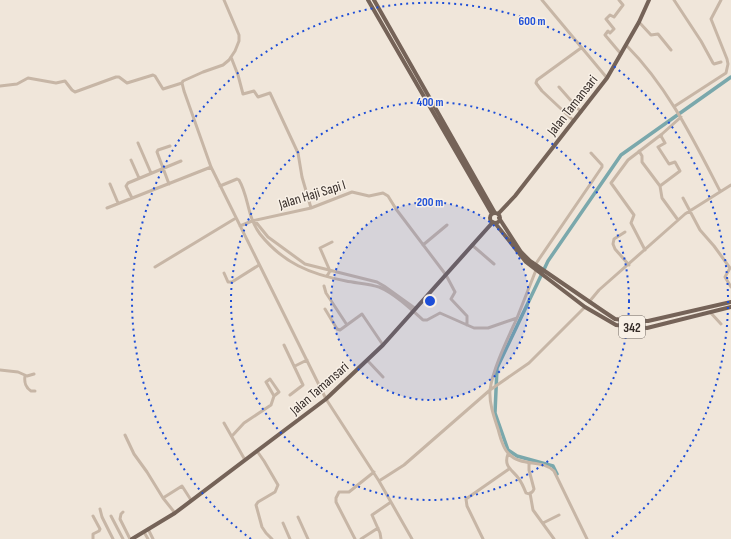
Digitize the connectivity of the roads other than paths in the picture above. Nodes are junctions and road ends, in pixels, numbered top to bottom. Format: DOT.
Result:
graph roads {
  1 [pos="224,0"];
  2 [pos="368,0"];
  3 [pos="374,0"];
  4 [pos="542,0"];
  5 [pos="619,0"];
  6 [pos="649,0"];
  7 [pos="674,0"];
  8 [pos="722,0"];
  9 [pos="639,22"];
  10 [pos="626,45"];
  11 [pos="398,48"];
  12 [pos="581,48"];
  13 [pos="671,50"];
  14 [pos="621,54"];
  15 [pos="231,57"];
  16 [pos="721,62"];
  17 [pos="607,78"];
  18 [pos="182,84"];
  19 [pos="0,86"];
  20 [pos="559,87"];
  21 [pos="674,106"];
  22 [pos="581,112"];
  23 [pos="680,116"];
  24 [pos="574,121"];
  25 [pos="662,134"];
  26 [pos="138,143"];
  27 [pos="170,146"];
  28 [pos="639,151"];
  29 [pos="591,153"];
  30 [pos="131,160"];
  31 [pos="181,161"];
  32 [pos="211,167"];
  33 [pos="164,168"];
  34 [pos="151,174"];
  35 [pos="139,178"];
  36 [pos="110,184"];
  37 [pos="170,184"];
  38 [pos="731,185"];
  39 [pos="220,186"];
  40 [pos="660,186"];
  41 [pos="720,191"];
  42 [pos="132,198"];
  43 [pos="683,198"];
  44 [pos="118,203"];
  45 [pos="107,208"];
  46 [pos="311,208"];
  47 [pos="690,210"];
  48 [pos="496,215"];
  49 [pos="236,218"];
  50 [pos="678,220"];
  51 [pos="254,221"];
  52 [pos="494,222"];
  53 [pos="447,225"];
  54 [pos="240,226"];
  55 [pos="625,232"];
  56 [pos="332,242"];
  57 [pos="423,245"];
  58 [pos="472,245"];
  59 [pos="644,250"];
  60 [pos="494,264"];
  61 [pos="259,265"];
  62 [pos="629,265"];
  63 [pos="155,267"];
  64 [pos="536,269"];
  65 [pos="330,271"];
  66 [pos="224,273"];
  67 [pos="327,276"];
  68 [pos="446,276"];
  69 [pos="555,281"];
  70 [pos="324,286"];
  71 [pos="731,287"];
  72 [pos="589,302"];
  73 [pos="731,302"];
  74 [pos="585,306"];
  75 [pos="731,307"];
  76 [pos="325,310"];
  77 [pos="414,310"];
  78 [pos="710,312"];
  79 [pos="679,314"];
  80 [pos="517,318"];
  81 [pos="617,319"];
  82 [pos="680,319"];
  83 [pos="721,324"];
  84 [pos="347,325"];
  85 [pos="467,325"];
  86 [pos="616,325"];
  87 [pos="284,345"];
  88 [pos="384,345"];
  89 [pos="307,360"];
  90 [pos="367,360"];
  91 [pos="295,366"];
  92 [pos="0,370"];
  93 [pos="34,374"];
  94 [pos="25,376"];
  95 [pos="383,376"];
  96 [pos="491,389"];
  97 [pos="35,390"];
  98 [pos="290,395"];
  99 [pos="274,396"];
  100 [pos="326,399"];
  101 [pos="224,422"];
  102 [pos="125,435"];
  103 [pos="232,436"];
  104 [pos="257,451"];
  105 [pos="508,454"];
  106 [pos="245,460"];
  107 [pos="529,463"];
  108 [pos="509,469"];
  109 [pos="374,472"];
  110 [pos="379,481"];
  111 [pos="530,493"];
  112 [pos="163,498"];
  113 [pos="191,500"];
  114 [pos="391,502"];
  115 [pos="100,509"];
  116 [pos="123,512"];
  117 [pos="175,512"];
  118 [pos="559,515"];
  119 [pos="94,516"];
  120 [pos="112,516"];
  121 [pos="298,517"];
  122 [pos="283,523"];
  123 [pos="543,523"];
  124 [pos="378,528"];
  125 [pos="146,531"];
  126 [pos="308,538"];
  127 [pos="93,539"];
  128 [pos="113,539"];
  129 [pos="123,539"];
  130 [pos="131,539"];
  131 [pos="148,539"];
  132 [pos="153,539"];
  133 [pos="272,539"];
  134 [pos="290,539"];
  135 [pos="303,539"];
  136 [pos="355,539"];
  137 [pos="361,539"];
  138 [pos="381,539"];
  139 [pos="412,539"];
  140 [pos="483,539"];
  141 [pos="554,539"];
  142 [pos="587,539"];
  1 -- 15 [label="street"];
  2 -- 11 [label="main road, 342"];
  3 -- 11 [label="main road, 342"];
  4 -- 12 [label="street"];
  5 -- 14 [label="street"];
  6 -- 9 [label="main road, Jalan Tamansari"];
  7 -- 16 [label="street"];
  8 -- 21 [label="street"];
  9 -- 10 [label="main road, Jalan Tamansari"];
  9 -- 13 [label="street"];
  10 -- 14 [label="main road, Jalan Tamansari"];
  10 -- 21 [label="street"];
  11 -- 48 [label="main road, 342"];
  12 -- 17 [label="street"];
  12 -- 24 [label="street"];
  14 -- 17 [label="main road, Jalan Tamansari"];
  15 -- 18 [label="street"];
  15 -- 46 [label="street"];
  17 -- 22 [label="main road, Jalan Tamansari"];
  18 -- 19 [label="street"];
  18 -- 32 [label="street"];
  20 -- 22 [label="street"];
  21 -- 23 [label="street"];
  22 -- 24 [label="main road, Jalan Tamansari"];
  23 -- 25 [label="street"];
  23 -- 41 [label="street"];
  24 -- 48 [label="main road, Jalan Tamansari"];
  25 -- 28 [label="street"];
  25 -- 40 [label="street"];
  26 -- 34 [label="street"];
  27 -- 33 [label="street"];
  28 -- 40 [label="street"];
  28 -- 59 [label="street"];
  29 -- 64 [label="street"];
  30 -- 35 [label="street"];
  31 -- 33 [label="street"];
  32 -- 37 [label="street"];
  32 -- 39 [label="street"];
  33 -- 34 [label="street"];
  33 -- 37 [label="street"];
  34 -- 35 [label="street"];
  35 -- 42 [label="street"];
  36 -- 44 [label="street"];
  37 -- 42 [label="street"];
  38 -- 41 [label="street"];
  39 -- 49 [label="street"];
  39 -- 51 [label="street"];
  40 -- 50 [label="street"];
  41 -- 47 [label="street"];
  42 -- 44 [label="street"];
  43 -- 47 [label="street"];
  44 -- 45 [label="street"];
  46 -- 51 [label="street, Jalan Haji Sapi I"];
  46 -- 57 [label="street, Jalan Haji Sapi I"];
  47 -- 50 [label="street"];
  47 -- 71 [label="street"];
  48 -- 52 [label="main road, Jalan Tamansari"];
  48 -- 52 [label="main road"];
  48 -- 64 [label="main road, 342"];
  49 -- 54 [label="street"];
  49 -- 63 [label="street"];
  50 -- 59 [label="street"];
  51 -- 54 [label="street, Jalan Haji Sapi I"];
  51 -- 65 [label="street"];
  51 -- 67 [label="street"];
  52 -- 58 [label="main road, Jalan Tamansari"];
  52 -- 64 [label="main road, 342"];
  53 -- 57 [label="street"];
  54 -- 61 [label="street"];
  55 -- 62 [label="street"];
  56 -- 65 [label="street"];
  57 -- 68 [label="street, Jalan Haji Sapi I"];
  58 -- 60 [label="street"];
  58 -- 68 [label="main road, Jalan Tamansari"];
  59 -- 62 [label="street"];
  61 -- 66 [label="street"];
  61 -- 89 [label="street"];
  62 -- 72 [label="street"];
  64 -- 69 [label="main road, 342"];
  64 -- 80 [label="street"];
  65 -- 67 [label="street"];
  65 -- 77 [label="street"];
  67 -- 77 [label="street"];
  68 -- 77 [label="main road, Jalan Tamansari"];
  68 -- 85 [label="street, Jalan Haji Sapi I"];
  69 -- 72 [label="main road, 342"];
  69 -- 74 [label="main road, 342"];
  70 -- 84 [label="street"];
  72 -- 81 [label="main road, 342"];
  73 -- 79 [label="main road, 342"];
  74 -- 86 [label="main road, 342"];
  74 -- 96 [label="street"];
  75 -- 78 [label="main road, 342"];
  76 -- 84 [label="street"];
  77 -- 85 [label="street"];
  77 -- 88 [label="main road, Jalan Tamansari"];
  78 -- 82 [label="main road, 342"];
  78 -- 83 [label="street"];
  79 -- 81 [label="main road, 342"];
  79 -- 82 [label="main road"];
  80 -- 85 [label="street"];
  80 -- 96 [label="street"];
  81 -- 86 [label="main road"];
  82 -- 86 [label="main road, 342"];
  84 -- 88 [label="street"];
  87 -- 91 [label="street"];
  88 -- 90 [label="main road, Jalan Tamansari"];
  89 -- 91 [label="street"];
  89 -- 100 [label="street"];
  90 -- 95 [label="street"];
  90 -- 100 [label="main road, Jalan Tamansari"];
  91 -- 98 [label="street"];
  92 -- 94 [label="street"];
  93 -- 94 [label="street"];
  94 -- 97 [label="street"];
  96 -- 105 [label="street"];
  96 -- 110 [label="street"];
  99 -- 99 [label="street"];
  99 -- 103 [label="street"];
  100 -- 104 [label="main road, Jalan Tamansari"];
  100 -- 109 [label="street"];
  101 -- 103 [label="street"];
  102 -- 112 [label="street"];
  103 -- 106 [label="street"];
  104 -- 106 [label="main road, Jalan Tamansari"];
  104 -- 133 [label="street"];
  105 -- 107 [label="street"];
  105 -- 108 [label="street"];
  106 -- 113 [label="main road, Jalan Tamansari"];
  107 -- 111 [label="street"];
  107 -- 142 [label="street"];
  108 -- 111 [label="street"];
  108 -- 140 [label="street"];
  109 -- 110 [label="street"];
  109 -- 136 [label="street"];
  110 -- 114 [label="street"];
  111 -- 123 [label="street"];
  112 -- 113 [label="street"];
  112 -- 117 [label="street"];
  113 -- 117 [label="main road, Jalan Tamansari"];
  114 -- 124 [label="street"];
  114 -- 139 [label="street"];
  115 -- 128 [label="street"];
  116 -- 130 [label="street"];
  117 -- 125 [label="main road, Jalan Tamansari"];
  118 -- 123 [label="street"];
  119 -- 127 [label="street"];
  120 -- 129 [label="street"];
  121 -- 126 [label="street"];
  122 -- 134 [label="street"];
  123 -- 141 [label="street"];
  124 -- 137 [label="street"];
  124 -- 138 [label="street"];
  125 -- 130 [label="main road, Jalan Tamansari"];
  125 -- 131 [label="street"];
  125 -- 132 [label="street"];
  126 -- 135 [label="street"];
}
